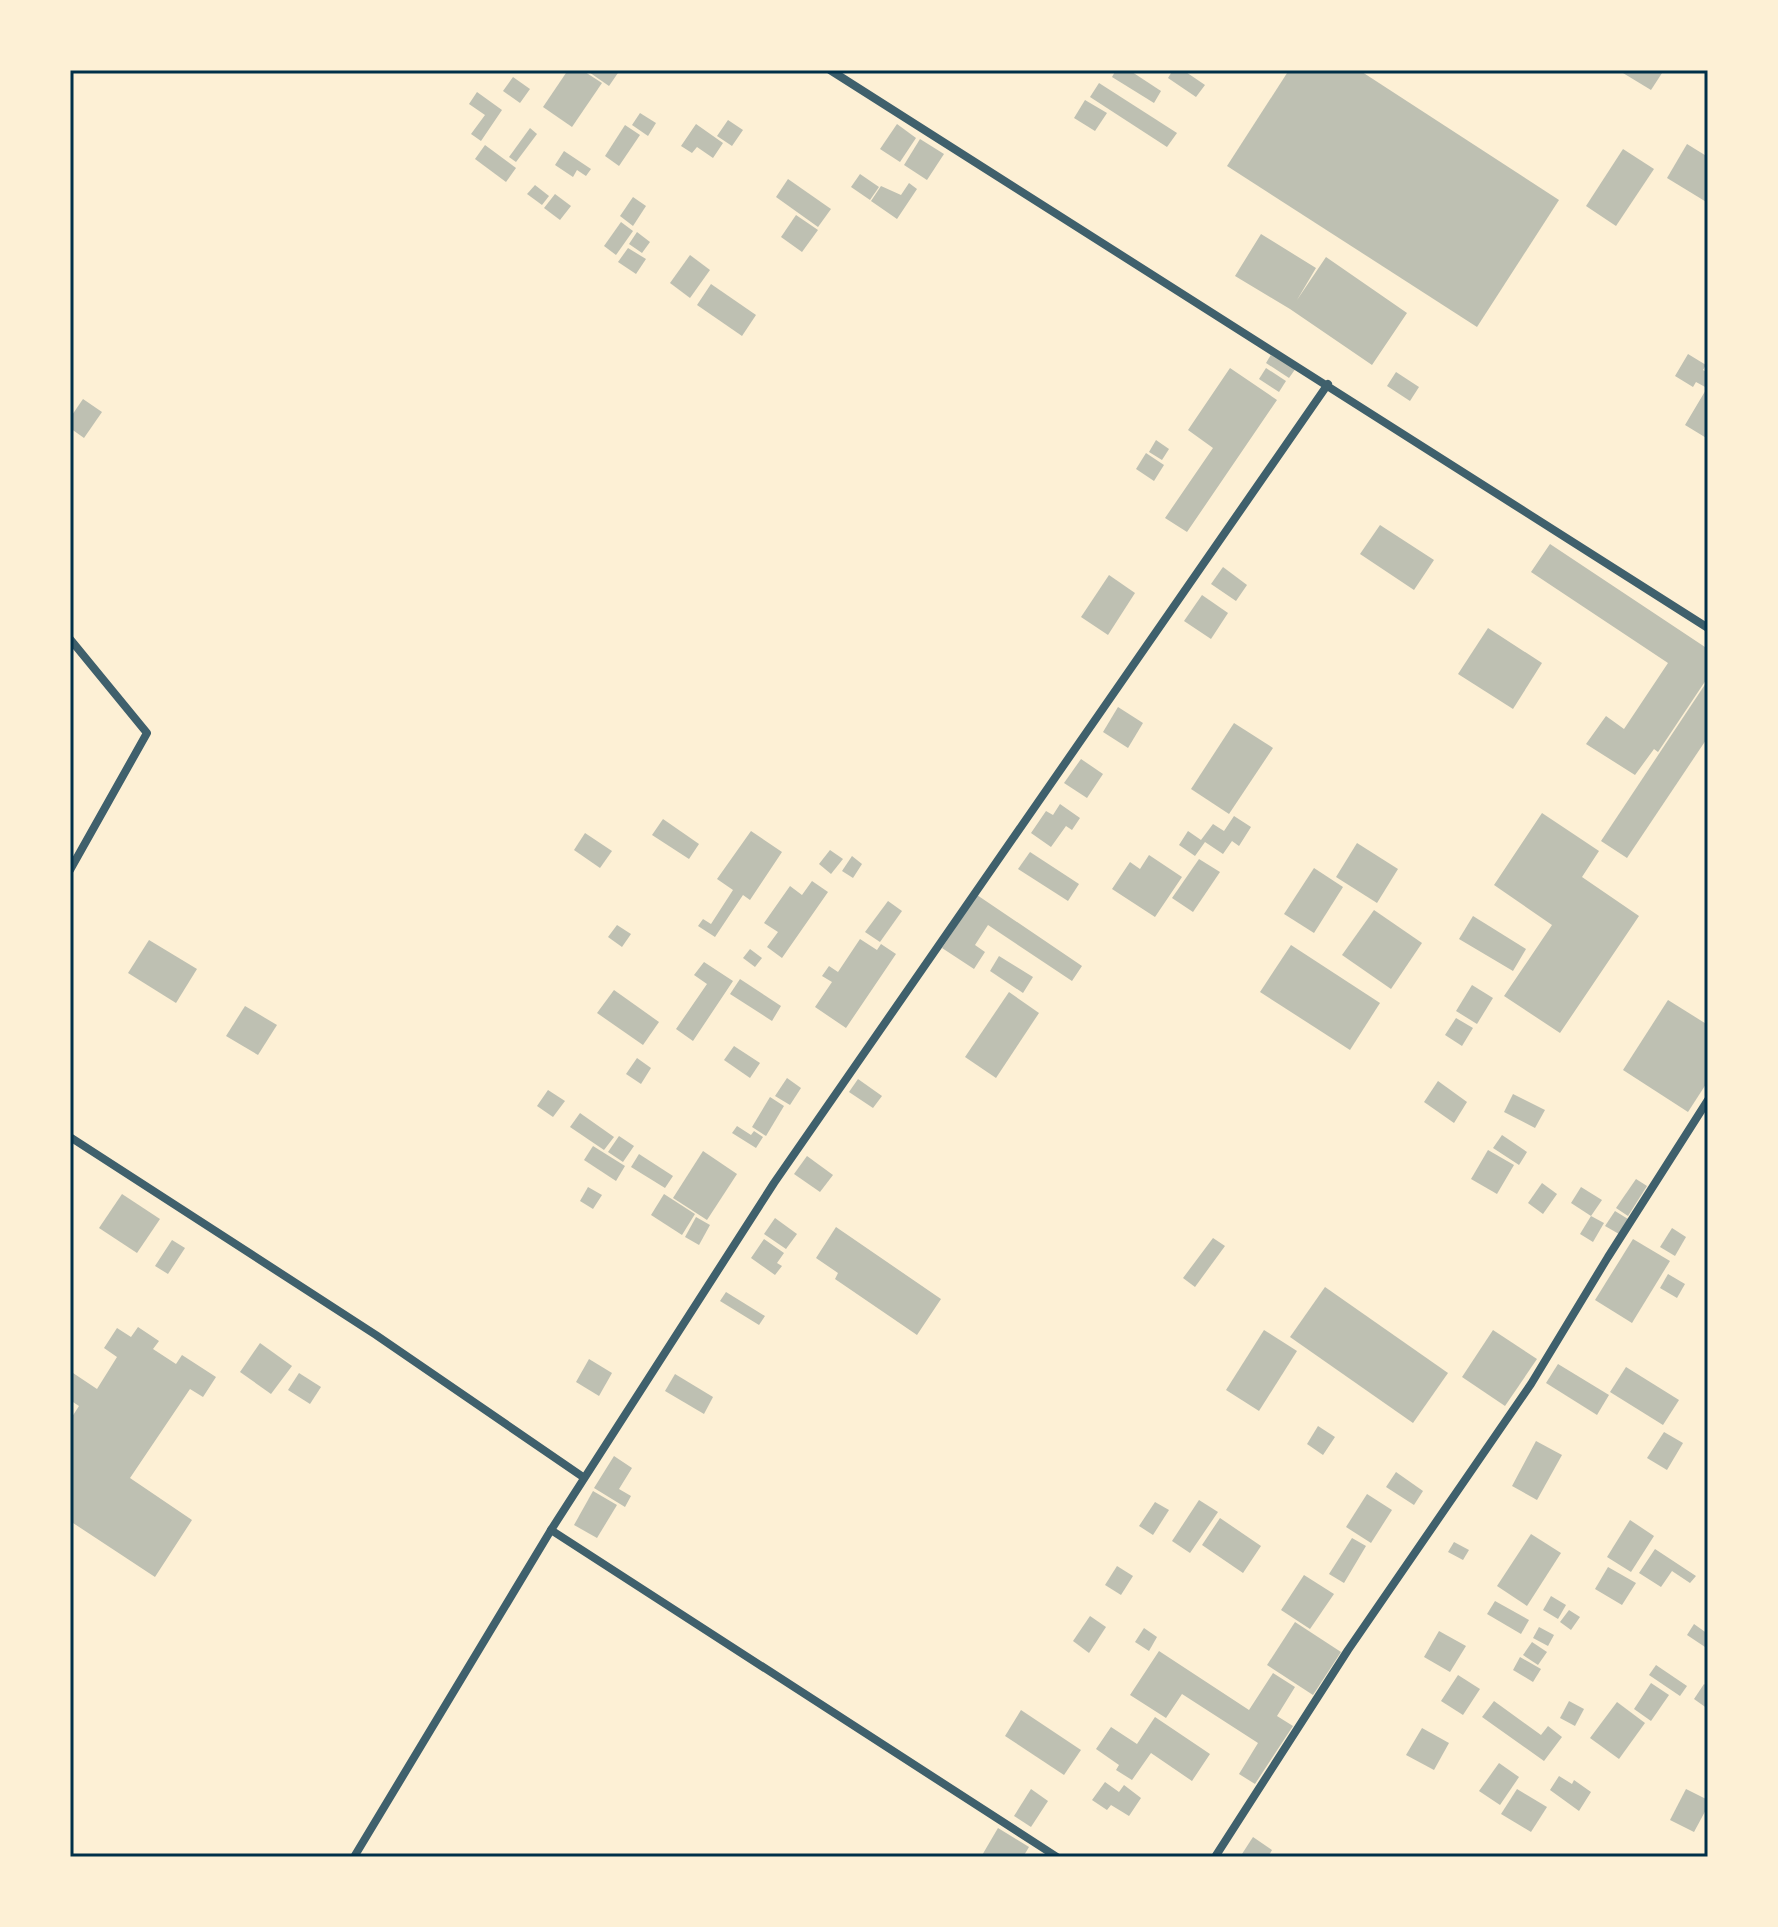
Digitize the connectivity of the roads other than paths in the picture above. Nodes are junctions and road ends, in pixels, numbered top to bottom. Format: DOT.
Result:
graph roads {
  1 [pos="830,70"];
  2 [pos="1328,384"];
  3 [pos="1708,628"];
  4 [pos="70,639"];
  5 [pos="70,870"];
  6 [pos="1708,1100"];
  7 [pos="70,1137"];
  8 [pos="583,1477"];
  9 [pos="551,1530"];
  10 [pos="354,1857"];
  11 [pos="1057,1857"];
  12 [pos="1215,1857"];
  1 -- 2 [label="street"];
  2 -- 3 [label="street"];
  2 -- 8 [label="street"];
  4 -- 5 [label="street"];
  6 -- 12 [label="street"];
  7 -- 8 [label="street"];
  8 -- 9 [label="street"];
  9 -- 10 [label="street"];
  9 -- 11 [label="street"];
}
